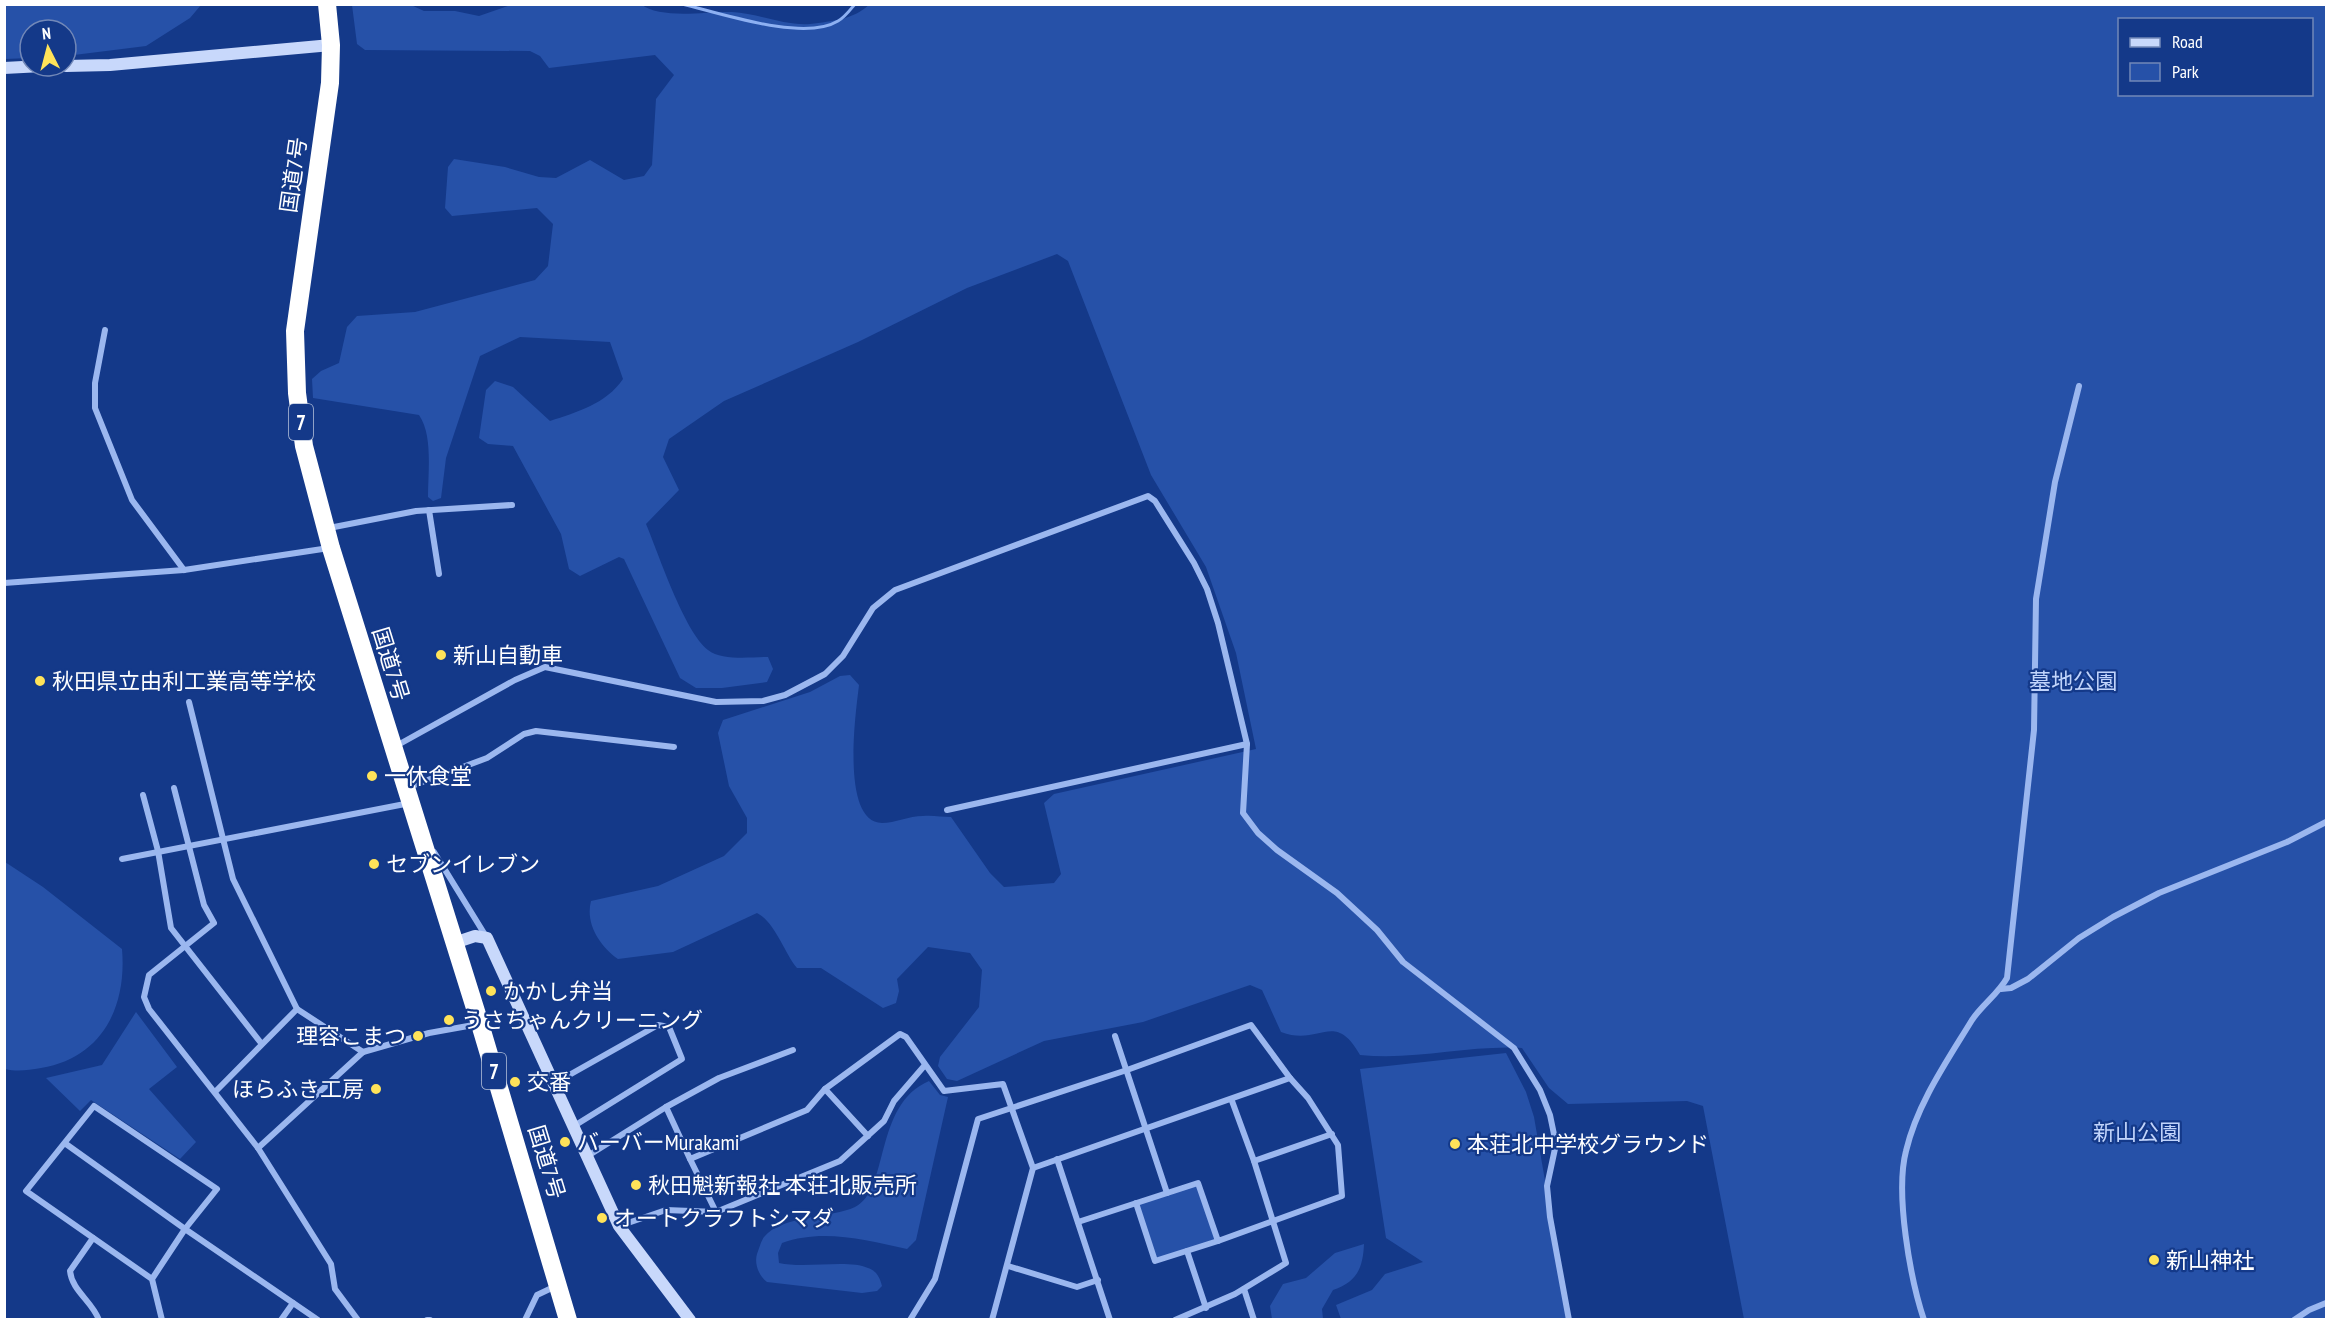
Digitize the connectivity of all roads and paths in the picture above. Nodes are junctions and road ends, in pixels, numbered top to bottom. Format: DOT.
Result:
graph roads {
  1 [pos="327,4"];
  2 [pos="331,45"];
  3 [pos="78,66"];
  4 [pos="105,330"];
  5 [pos="2079,386"];
  6 [pos="512,505"];
  7 [pos="429,510"];
  8 [pos="325,529"];
  9 [pos="331,548"];
  10 [pos="184,570"];
  11 [pos="439,574"];
  12 [pos="4,583"];
  13 [pos="189,702"];
  14 [pos="1247,744"];
  15 [pos="674,747"];
  16 [pos="393,748"];
  17 [pos="174,788"];
  18 [pos="143,795"];
  19 [pos="409,796"];
  20 [pos="947,810"];
  21 [pos="2326,822"];
  22 [pos="417,824"];
  23 [pos="222,839"];
  24 [pos="189,844"];
  25 [pos="158,851"];
  26 [pos="122,859"];
  27 [pos="487,938"];
  28 [pos="454,942"];
  29 [pos="184,946"];
  30 [pos="2001,989"];
  31 [pos="297,1009"];
  32 [pos="480,1024"];
  33 [pos="1115,1036"];
  34 [pos="261,1043"];
  35 [pos="793,1050"];
  36 [pos="363,1052"];
  37 [pos="925,1065"];
  38 [pos="1127,1070"];
  39 [pos="1290,1078"];
  40 [pos="555,1083"];
  41 [pos="825,1089"];
  42 [pos="216,1091"];
  43 [pos="1232,1101"];
  44 [pos="666,1107"];
  45 [pos="1012,1108"];
  46 [pos="573,1127"];
  47 [pos="1145,1131"];
  48 [pos="1332,1134"];
  49 [pos="868,1136"];
  50 [pos="66,1144"];
  51 [pos="258,1148"];
  52 [pos="586,1157"];
  53 [pos="690,1159"];
  54 [pos="1057,1160"];
  55 [pos="1254,1161"];
  56 [pos="1033,1168"];
  57 [pos="1167,1193"];
  58 [pos="1136,1203"];
  59 [pos="716,1212"];
  60 [pos="1274,1221"];
  61 [pos="1078,1222"];
  62 [pos="619,1226"];
  63 [pos="185,1229"];
  64 [pos="93,1238"];
  65 [pos="1218,1240"];
  66 [pos="1187,1251"];
  67 [pos="1008,1266"];
  68 [pos="152,1279"];
  69 [pos="1098,1280"];
  70 [pos="559,1285"];
  71 [pos="1244,1289"];
  72 [pos="293,1303"];
  73 [pos="2326,1303"];
  74 [pos="1206,1308"];
  75 [pos="99,1320"];
  76 [pos="162,1320"];
  77 [pos="281,1320"];
  78 [pos="318,1320"];
  79 [pos="358,1320"];
  80 [pos="525,1320"];
  81 [pos="568,1320"];
  82 [pos="690,1320"];
  83 [pos="910,1320"];
  84 [pos="992,1320"];
  85 [pos="1110,1320"];
  86 [pos="1174,1320"];
  87 [pos="1254,1320"];
  88 [pos="1569,1320"];
  89 [pos="1924,1320"];
  90 [pos="2294,1320"];
  1 -- 2 [label="highway, 国道7号 / 7"];
  2 -- 3 [label="street"];
  2 -- 8 [label="highway, 国道7号 / 7"];
  4 -- 10 [label="street"];
  5 -- 30 [label="street"];
  6 -- 7 [label="street"];
  7 -- 8 [label="street"];
  7 -- 11 [label="street"];
  8 -- 9 [label="highway, 国道7号 / 7"];
  9 -- 10 [label="street"];
  9 -- 16 [label="highway, 国道7号 / 7"];
  10 -- 12 [label="street"];
  13 -- 23 [label="street"];
  14 -- 16 [label="street"];
  14 -- 20 [label="street"];
  14 -- 88 [label="street"];
  15 -- 19 [label="street"];
  16 -- 19 [label="highway, 国道7号 / 7"];
  17 -- 24 [label="street"];
  18 -- 25 [label="street"];
  19 -- 22 [label="highway, 国道7号 / 7"];
  19 -- 23 [label="street"];
  21 -- 30 [label="street"];
  22 -- 27 [label="street"];
  22 -- 28 [label="highway, 国道7号 / 7"];
  23 -- 24 [label="street"];
  23 -- 31 [label="street"];
  24 -- 25 [label="street"];
  24 -- 29 [label="street"];
  25 -- 26 [label="street"];
  25 -- 29 [label="street"];
  27 -- 28 [label="street"];
  27 -- 40 [label="street"];
  28 -- 32 [label="highway, 国道7号 / 7"];
  29 -- 34 [label="street"];
  29 -- 42 [label="street"];
  30 -- 89 [label="street"];
  31 -- 34 [label="street"];
  31 -- 36 [label="street"];
  32 -- 36 [label="street"];
  32 -- 70 [label="highway, 国道7号 / 7"];
  33 -- 38 [label="street"];
  34 -- 42 [label="street"];
  35 -- 44 [label="street"];
  36 -- 51 [label="street"];
  37 -- 41 [label="street"];
  37 -- 45 [label="street"];
  37 -- 49 [label="street"];
  38 -- 39 [label="street"];
  38 -- 45 [label="street"];
  38 -- 47 [label="street"];
  39 -- 43 [label="street"];
  39 -- 48 [label="street"];
  40 -- 46 [label="street"];
  40 -- 46 [label="street"];
  41 -- 49 [label="street"];
  41 -- 53 [label="street"];
  42 -- 51 [label="street"];
  43 -- 47 [label="street"];
  43 -- 55 [label="street"];
  44 -- 52 [label="street"];
  44 -- 53 [label="street"];
  45 -- 56 [label="street"];
  45 -- 83 [label="street"];
  46 -- 52 [label="street"];
  47 -- 54 [label="street"];
  47 -- 57 [label="street"];
  48 -- 55 [label="street"];
  48 -- 60 [label="street"];
  49 -- 59 [label="street"];
  50 -- 63 [label="street"];
  50 -- 63 [label="street"];
  50 -- 64 [label="street"];
  51 -- 79 [label="street"];
  52 -- 62 [label="street"];
  53 -- 59 [label="street"];
  54 -- 56 [label="street"];
  54 -- 61 [label="street"];
  55 -- 60 [label="street"];
  56 -- 67 [label="street"];
  57 -- 58 [label="street"];
  57 -- 65 [label="street"];
  58 -- 61 [label="street"];
  58 -- 66 [label="street"];
  59 -- 62 [label="street"];
  60 -- 65 [label="street"];
  60 -- 71 [label="street"];
  61 -- 69 [label="street"];
  62 -- 82 [label="street"];
  63 -- 68 [label="street"];
  63 -- 72 [label="street"];
  64 -- 68 [label="street"];
  64 -- 75 [label="street"];
  65 -- 66 [label="street"];
  66 -- 74 [label="street"];
  67 -- 69 [label="street"];
  67 -- 84 [label="street"];
  68 -- 76 [label="street"];
  69 -- 85 [label="street"];
  70 -- 80 [label="street"];
  70 -- 81 [label="highway, 国道7号 / 7"];
  71 -- 74 [label="street"];
  71 -- 87 [label="street"];
  72 -- 77 [label="street"];
  72 -- 78 [label="street"];
  73 -- 90 [label="street"];
  74 -- 86 [label="street"];
}
